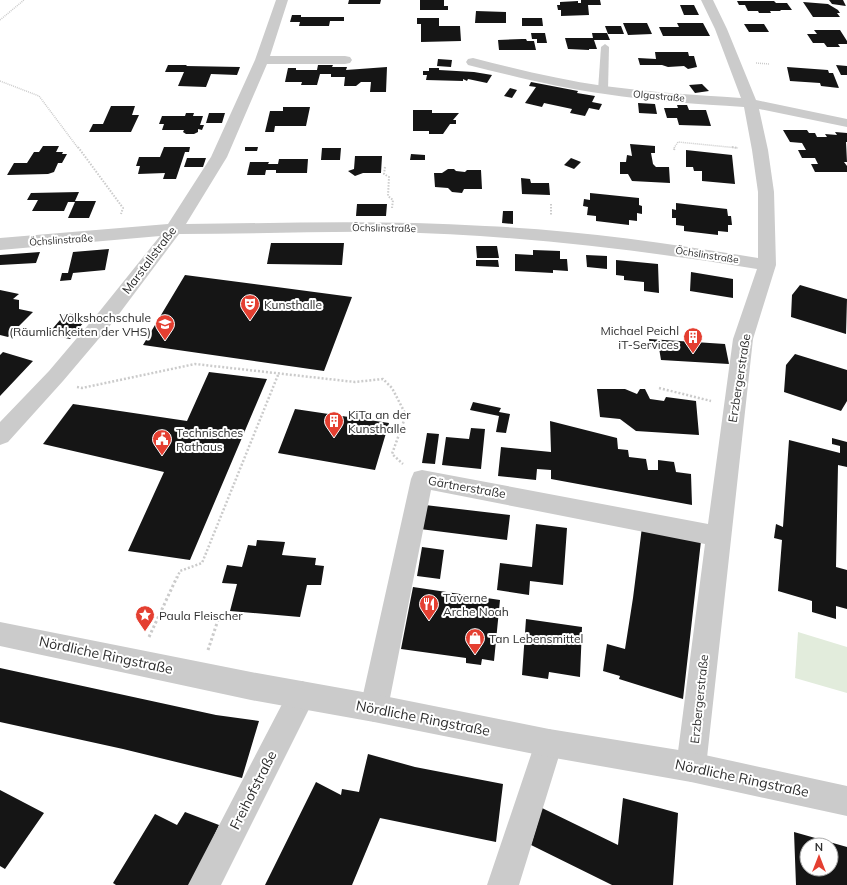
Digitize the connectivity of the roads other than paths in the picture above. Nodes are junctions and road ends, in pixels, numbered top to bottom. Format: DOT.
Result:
graph roads {
  1 [pos="282,0"];
  2 [pos="707,0"];
  3 [pos="605,47"];
  4 [pos="262,60"];
  5 [pos="345,60"];
  6 [pos="473,62"];
  7 [pos="603,90"];
  8 [pos="750,103"];
  9 [pos="847,123"];
  10 [pos="174,229"];
  11 [pos="0,244"];
  12 [pos="767,265"];
  13 [pos="0,436"];
  14 [pos="718,536"];
  15 [pos="0,634"];
  16 [pos="302,695"];
  17 [pos="374,708"];
  18 [pos="549,743"];
  19 [pos="691,767"];
  20 [pos="847,800"];
  21 [pos="204,885"];
  22 [pos="503,885"];
  1 -- 4 [label="street, Marstallstraße"];
  2 -- 8 [label="street, Erzbergerstraße"];
  3 -- 7 [label="lane"];
  4 -- 5 [label="street"];
  4 -- 10 [label="street, Marstallstraße"];
  6 -- 7 [label="street, Olgastraße"];
  7 -- 8 [label="street, Olgastraße"];
  8 -- 9 [label="street, Olgastraße"];
  8 -- 12 [label="street, Erzbergerstraße"];
  10 -- 11 [label="street, Öchslinstraße"];
  10 -- 12 [label="street, Öchslinstraße"];
  10 -- 13 [label="street, Marstallstraße"];
  12 -- 14 [label="street, Erzbergerstraße"];
  14 -- 17 [label="street, Gärtnerstraße"];
  14 -- 19 [label="street, Erzbergerstraße"];
  15 -- 16 [label="street, Nördliche Ringstraße"];
  16 -- 17 [label="street, Nördliche Ringstraße"];
  16 -- 21 [label="street, Freihofstraße"];
  17 -- 18 [label="street, Nördliche Ringstraße"];
  18 -- 19 [label="street, Nördliche Ringstraße"];
  18 -- 22 [label="street"];
  19 -- 20 [label="street, Nördliche Ringstraße"];
}
